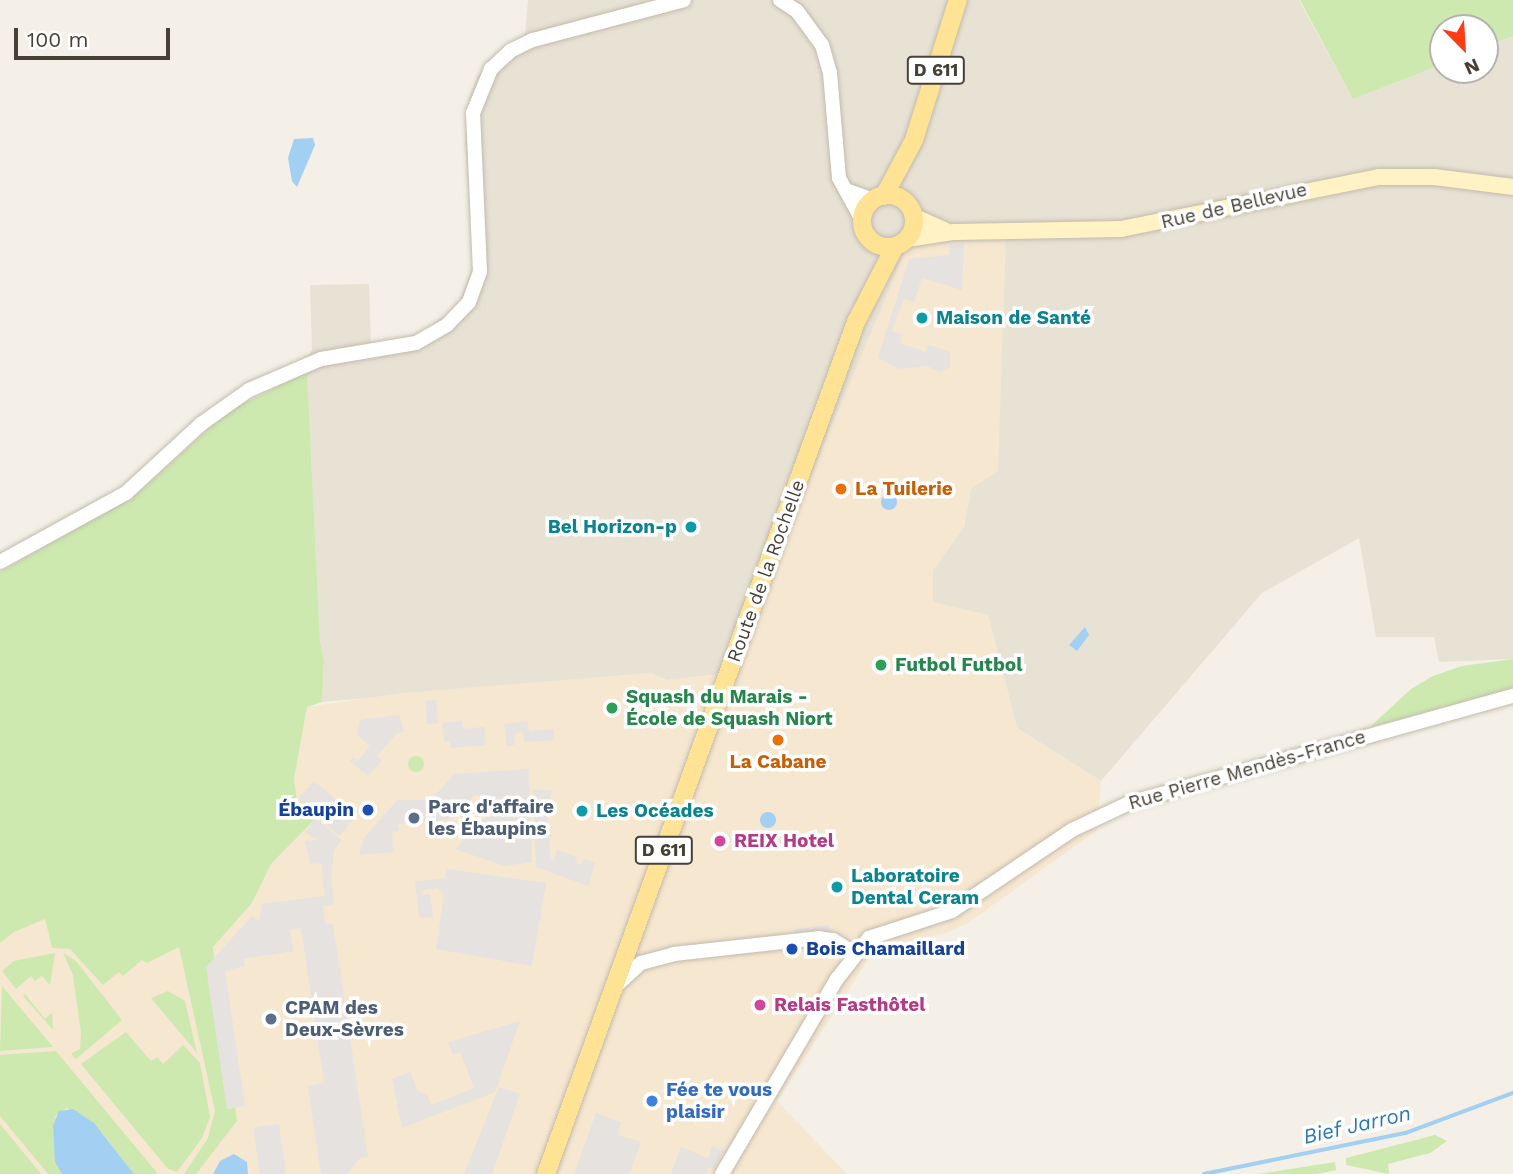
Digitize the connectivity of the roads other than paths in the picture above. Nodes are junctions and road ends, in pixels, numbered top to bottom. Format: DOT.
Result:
graph roads {
  1 [pos="684,0"];
  2 [pos="780,0"];
  3 [pos="958,0"];
  4 [pos="914,140"];
  5 [pos="842,187"];
  6 [pos="1513,187"];
  7 [pos="879,198"];
  8 [pos="909,209"];
  9 [pos="862,220"];
  10 [pos="954,232"];
  11 [pos="868,238"];
  12 [pos="901,242"];
  13 [pos="856,322"];
  14 [pos="0,562"];
  15 [pos="1513,696"];
  16 [pos="854,953"];
  17 [pos="614,988"];
  18 [pos="546,1174"];
  19 [pos="722,1174"];
  1 -- 14 [label="street"];
  2 -- 5 [label="street"];
  3 -- 4 [label="main road, D 611"];
  4 -- 7 [label="main road, D 611"];
  4 -- 8 [label="main road, D 611"];
  5 -- 7 [label="street"];
  5 -- 9 [label="street"];
  6 -- 10 [label="main road, Rue de Bellevue"];
  7 -- 8 [label="main road"];
  7 -- 9 [label="main road"];
  8 -- 10 [label="main road, Rue de Bellevue"];
  8 -- 12 [label="main road"];
  9 -- 11 [label="main road"];
  10 -- 12 [label="main road, Rue de Bellevue"];
  11 -- 12 [label="main road"];
  11 -- 13 [label="main road, Route de la Rochelle / D 611"];
  12 -- 13 [label="main road, Route de la Rochelle / D 611"];
  13 -- 17 [label="main road, Route de la Rochelle / D 611"];
  15 -- 16 [label="street, Rue Pierre Mendès-France"];
  16 -- 17 [label="street"];
  16 -- 19 [label="street"];
  17 -- 18 [label="main road, Route de la Rochelle / D 611"];
}
